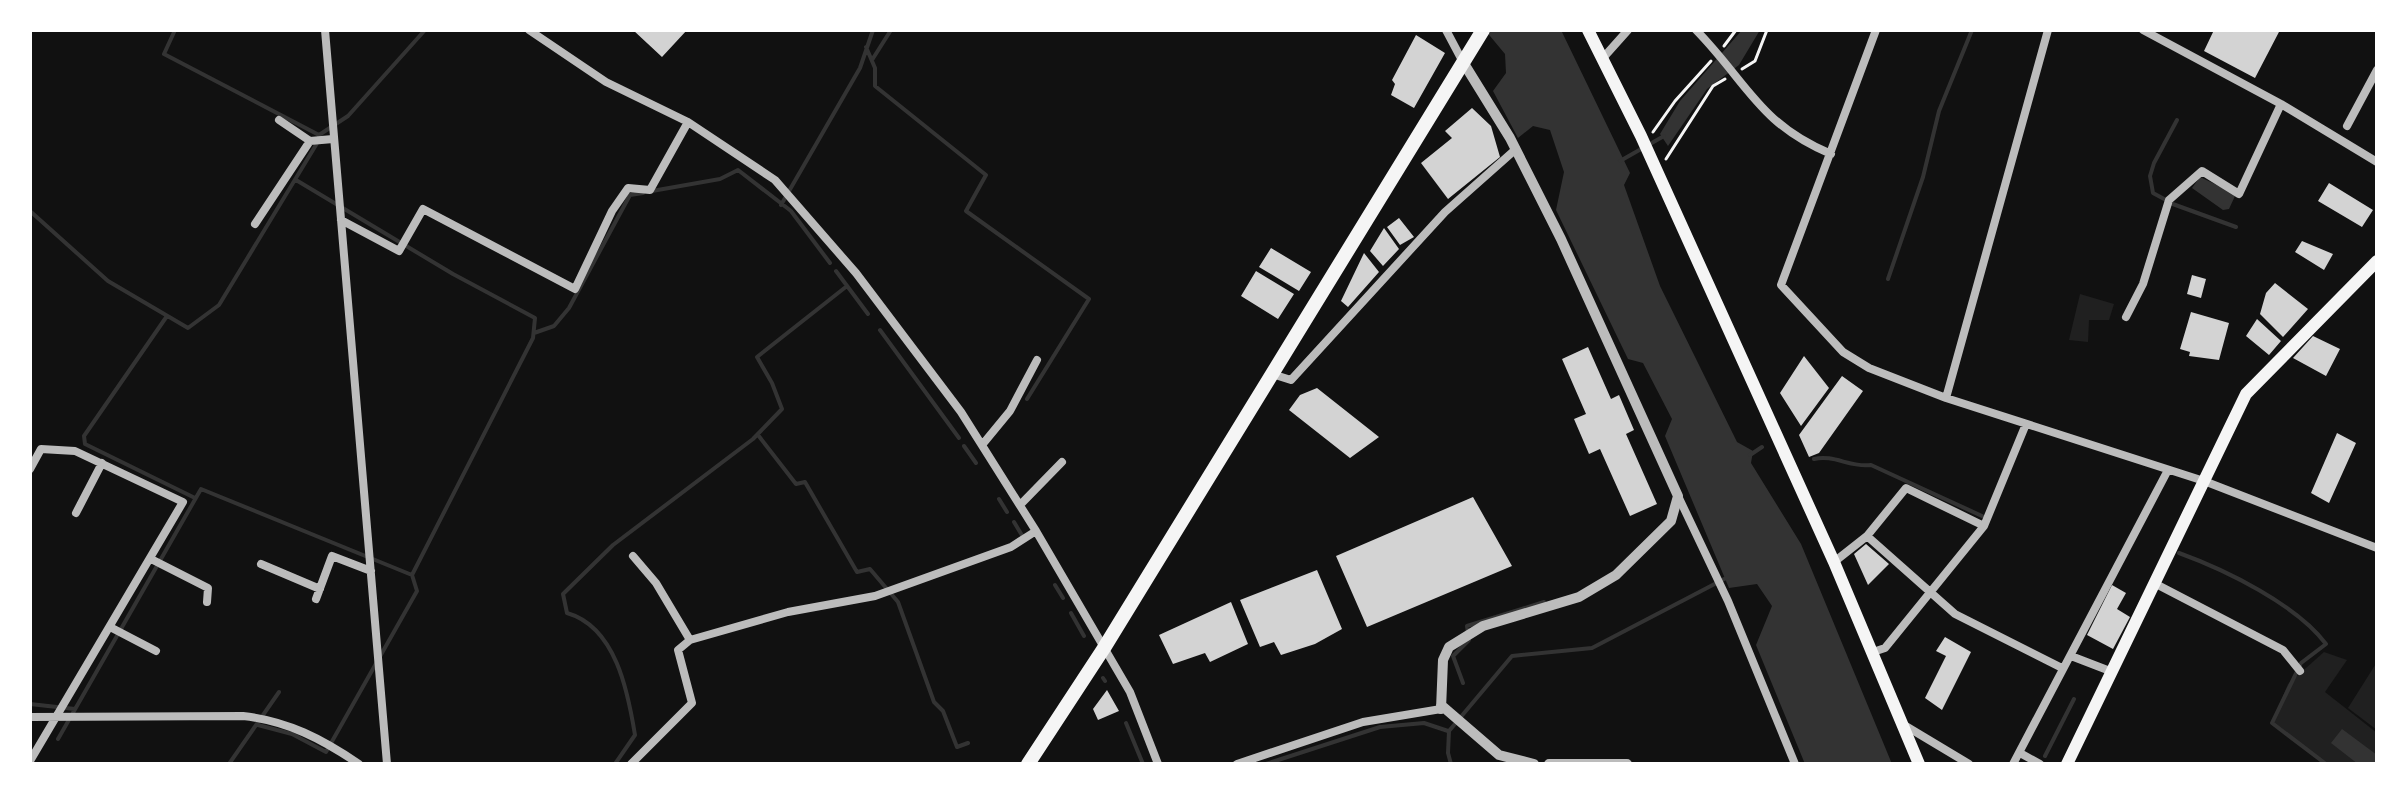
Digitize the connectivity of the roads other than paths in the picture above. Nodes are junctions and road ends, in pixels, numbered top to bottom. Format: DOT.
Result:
graph roads {
  1 [pos="325,30"];
  2 [pos="529,30"];
  3 [pos="1446,30"];
  4 [pos="1483,30"];
  5 [pos="1588,30"];
  6 [pos="1628,30"];
  7 [pos="1696,30"];
  8 [pos="1876,30"];
  9 [pos="2048,30"];
  10 [pos="2143,30"];
  11 [pos="1603,58"];
  12 [pos="1465,59"];
  13 [pos="2377,70"];
  14 [pos="2281,104"];
  15 [pos="279,120"];
  16 [pos="688,122"];
  17 [pos="2347,126"];
  18 [pos="332,130"];
  19 [pos="315,140"];
  20 [pos="1516,149"];
  21 [pos="1831,154"];
  22 [pos="2377,162"];
  23 [pos="341,220"];
  24 [pos="255,224"];
  25 [pos="2377,261"];
  26 [pos="2126,317"];
  27 [pos="1037,360"];
  28 [pos="1272,374"];
  29 [pos="1946,398"];
  30 [pos="2026,424"];
  31 [pos="982,445"];
  32 [pos="1062,462"];
  33 [pos="102,463"];
  34 [pos="30,469"];
  35 [pos="2168,470"];
  36 [pos="2204,481"];
  37 [pos="1678,496"];
  38 [pos="1020,505"];
  39 [pos="76,513"];
  40 [pos="1984,526"];
  41 [pos="1036,531"];
  42 [pos="1867,536"];
  43 [pos="2377,548"];
  44 [pos="633,556"];
  45 [pos="156,562"];
  46 [pos="1834,562"];
  47 [pos="261,564"];
  48 [pos="370,567"];
  49 [pos="2154,583"];
  50 [pos="320,589"];
  51 [pos="1927,592"];
  52 [pos="316,599"];
  53 [pos="207,602"];
  54 [pos="110,627"];
  55 [pos="690,640"];
  56 [pos="1104,648"];
  57 [pos="156,651"];
  58 [pos="1873,652"];
  59 [pos="2071,656"];
  60 [pos="2062,668"];
  61 [pos="2110,671"];
  62 [pos="2300,671"];
  63 [pos="1441,707"];
  64 [pos="60,713"];
  65 [pos="30,717"];
  66 [pos="1904,725"];
  67 [pos="2020,753"];
  68 [pos="30,761"];
  69 [pos="359,764"];
  70 [pos="387,764"];
  71 [pos="631,764"];
  72 [pos="1028,764"];
  73 [pos="1158,764"];
  74 [pos="1237,764"];
  75 [pos="1534,764"];
  76 [pos="1549,764"];
  77 [pos="1627,764"];
  78 [pos="1795,764"];
  79 [pos="1919,764"];
  80 [pos="1969,764"];
  81 [pos="2013,764"];
  82 [pos="2040,764"];
  83 [pos="2067,764"];
  1 -- 18 [label="street"];
  2 -- 16 [label="street"];
  3 -- 12 [label="street"];
  4 -- 12 [label="highway"];
  5 -- 11 [label="main road"];
  6 -- 11 [label="street"];
  7 -- 21 [label="street"];
  8 -- 21 [label="street"];
  9 -- 29 [label="street"];
  10 -- 14 [label="street"];
  11 -- 46 [label="main road"];
  12 -- 20 [label="street"];
  12 -- 28 [label="highway"];
  13 -- 17 [label="street"];
  14 -- 22 [label="street"];
  14 -- 26 [label="street"];
  15 -- 19 [label="street"];
  16 -- 23 [label="street"];
  16 -- 31 [label="street"];
  18 -- 19 [label="street"];
  18 -- 23 [label="street"];
  19 -- 24 [label="street"];
  20 -- 28 [label="street"];
  20 -- 37 [label="street"];
  21 -- 29 [label="street"];
  23 -- 48 [label="street"];
  25 -- 36 [label="main road"];
  27 -- 31 [label="street"];
  28 -- 56 [label="highway"];
  29 -- 30 [label="street"];
  30 -- 35 [label="street"];
  30 -- 40 [label="street"];
  31 -- 38 [label="street"];
  32 -- 38 [label="street"];
  33 -- 34 [label="street"];
  33 -- 39 [label="street"];
  33 -- 45 [label="street"];
  35 -- 36 [label="street"];
  35 -- 59 [label="street"];
  36 -- 43 [label="street"];
  36 -- 49 [label="main road"];
  37 -- 63 [label="street"];
  37 -- 78 [label="street"];
  38 -- 41 [label="street"];
  40 -- 42 [label="street"];
  40 -- 51 [label="street"];
  41 -- 55 [label="street"];
  41 -- 56 [label="street"];
  42 -- 46 [label="street"];
  42 -- 51 [label="street"];
  44 -- 55 [label="street"];
  45 -- 53 [label="street"];
  45 -- 54 [label="street"];
  46 -- 58 [label="main road"];
  47 -- 50 [label="street"];
  48 -- 50 [label="street"];
  48 -- 70 [label="street"];
  49 -- 61 [label="main road"];
  49 -- 62 [label="street"];
  50 -- 52 [label="street"];
  51 -- 58 [label="street"];
  51 -- 60 [label="street"];
  54 -- 57 [label="street"];
  54 -- 64 [label="street"];
  55 -- 71 [label="street"];
  56 -- 72 [label="highway"];
  56 -- 73 [label="street"];
  58 -- 66 [label="main road"];
  59 -- 60 [label="street"];
  59 -- 61 [label="street"];
  60 -- 67 [label="street"];
  61 -- 83 [label="main road"];
  63 -- 74 [label="street"];
  63 -- 75 [label="street"];
  64 -- 65 [label="street"];
  64 -- 68 [label="street"];
  64 -- 69 [label="street"];
  66 -- 79 [label="main road"];
  66 -- 80 [label="street"];
  67 -- 81 [label="street"];
  67 -- 82 [label="street"];
  76 -- 77 [label="street"];
}
